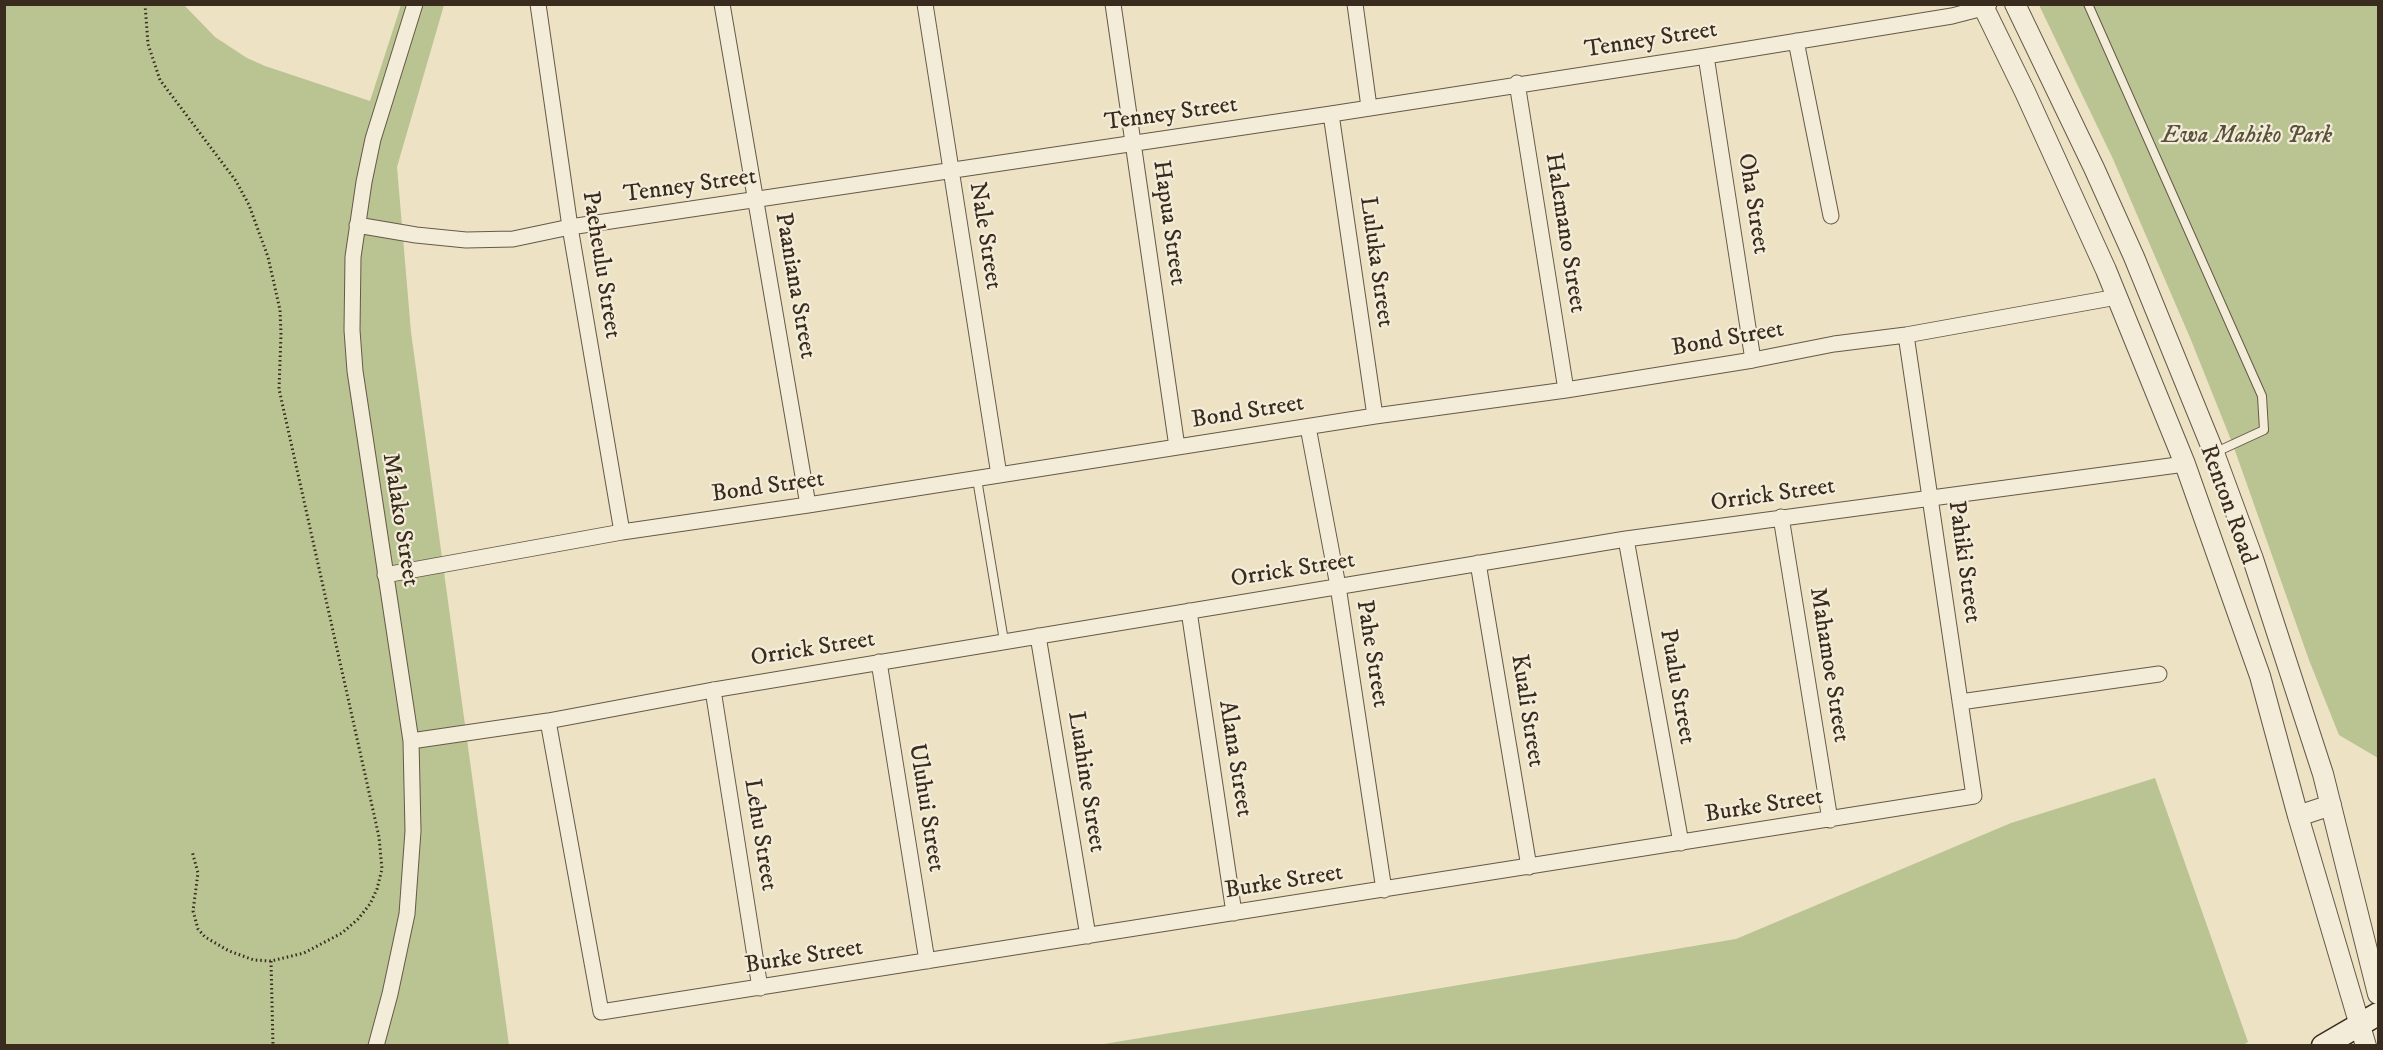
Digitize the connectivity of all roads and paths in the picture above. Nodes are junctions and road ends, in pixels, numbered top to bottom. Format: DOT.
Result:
graph roads {
  1 [pos="145,4"];
  2 [pos="415,4"];
  3 [pos="538,4"];
  4 [pos="722,4"];
  5 [pos="926,4"];
  6 [pos="1113,4"];
  7 [pos="1355,4"];
  8 [pos="2015,4"];
  9 [pos="2088,4"];
  10 [pos="1985,6"];
  11 [pos="1796,41"];
  12 [pos="1706,56"];
  13 [pos="1517,84"];
  14 [pos="1369,107"];
  15 [pos="1331,114"];
  16 [pos="1134,144"];
  17 [pos="951,170"];
  18 [pos="757,201"];
  19 [pos="1831,216"];
  20 [pos="357,225"];
  21 [pos="570,227"];
  22 [pos="2117,297"];
  23 [pos="1906,335"];
  24 [pos="1753,360"];
  25 [pos="1566,390"];
  26 [pos="1375,416"];
  27 [pos="1308,427"];
  28 [pos="1177,447"];
  29 [pos="2214,453"];
  30 [pos="2185,464"];
  31 [pos="999,475"];
  32 [pos="976,479"];
  33 [pos="1931,496"];
  34 [pos="808,505"];
  35 [pos="1781,518"];
  36 [pos="622,532"];
  37 [pos="1626,539"];
  38 [pos="1478,563"];
  39 [pos="386,575"];
  40 [pos="1338,586"];
  41 [pos="1188,611"];
  42 [pos="1038,636"];
  43 [pos="1004,641"];
  44 [pos="879,662"];
  45 [pos="2159,674"];
  46 [pos="713,690"];
  47 [pos="1960,702"];
  48 [pos="548,721"];
  49 [pos="411,741"];
  50 [pos="1974,796"];
  51 [pos="2331,805"];
  52 [pos="2298,816"];
  53 [pos="1830,820"];
  54 [pos="1681,843"];
  55 [pos="192,851"];
  56 [pos="1529,867"];
  57 [pos="1384,890"];
  58 [pos="1234,913"];
  59 [pos="1088,936"];
  60 [pos="271,961"];
  61 [pos="927,961"];
  62 [pos="760,988"];
  63 [pos="2379,994"];
  64 [pos="2368,1028"];
  65 [pos="273,1046"];
  66 [pos="376,1046"];
  67 [pos="2323,1046"];
  1 -- 60 [label="path"];
  2 -- 20 [label="street, Malako Street"];
  3 -- 21 [label="street, Paeheulu Street"];
  4 -- 18 [label="street, Paaniana Street"];
  5 -- 17 [label="street, Nale Street"];
  6 -- 16 [label="street, Hapua Street"];
  7 -- 14 [label="street"];
  8 -- 29 [label="street, Renton Road"];
  9 -- 29 [label="lane"];
  10 -- 11 [label="street, Tenney Street"];
  10 -- 22 [label="street, Renton Road"];
  11 -- 12 [label="street, Tenney Street"];
  11 -- 19 [label="street"];
  12 -- 13 [label="street, Tenney Street"];
  12 -- 24 [label="street, Oha Street"];
  13 -- 14 [label="street, Tenney Street"];
  13 -- 25 [label="street, Halemano Street"];
  14 -- 15 [label="street, Tenney Street"];
  15 -- 16 [label="street, Tenney Street"];
  15 -- 26 [label="street, Luluka Street"];
  16 -- 17 [label="street, Tenney Street"];
  16 -- 28 [label="street, Hapua Street"];
  17 -- 18 [label="street, Tenney Street"];
  17 -- 31 [label="street, Nale Street"];
  18 -- 21 [label="street, Tenney Street"];
  18 -- 34 [label="street, Paaniana Street"];
  20 -- 21 [label="street, Tenney Street"];
  20 -- 39 [label="street, Malako Street"];
  21 -- 36 [label="street, Paeheulu Street"];
  22 -- 23 [label="street, Bond Street"];
  22 -- 30 [label="street, Renton Road"];
  23 -- 24 [label="street, Bond Street"];
  23 -- 33 [label="street, Pahiki Street"];
  24 -- 25 [label="street, Bond Street"];
  25 -- 26 [label="street, Bond Street"];
  26 -- 27 [label="street, Bond Street"];
  27 -- 28 [label="street, Bond Street"];
  27 -- 40 [label="street, Pahe Street"];
  28 -- 31 [label="street, Bond Street"];
  29 -- 51 [label="street, Renton Road"];
  30 -- 33 [label="street, Orrick Street"];
  30 -- 52 [label="street, Renton Road"];
  31 -- 32 [label="street, Bond Street"];
  32 -- 34 [label="street, Bond Street"];
  32 -- 43 [label="lane"];
  33 -- 35 [label="street, Orrick Street"];
  33 -- 47 [label="street, Pahiki Street"];
  34 -- 36 [label="street, Bond Street"];
  35 -- 37 [label="street, Orrick Street"];
  35 -- 53 [label="street, Mahamoe Street"];
  36 -- 39 [label="street, Bond Street"];
  37 -- 38 [label="street, Orrick Street"];
  37 -- 54 [label="street, Pualu Street"];
  38 -- 40 [label="street, Orrick Street"];
  38 -- 56 [label="street, Kuali Street"];
  39 -- 49 [label="street, Malako Street"];
  40 -- 41 [label="street, Orrick Street"];
  40 -- 57 [label="street, Pahe Street"];
  41 -- 42 [label="street, Orrick Street"];
  41 -- 58 [label="street, Alana Street"];
  42 -- 43 [label="street, Orrick Street"];
  42 -- 59 [label="street, Luahine Street"];
  43 -- 44 [label="street, Orrick Street"];
  44 -- 46 [label="street, Orrick Street"];
  44 -- 61 [label="street, Uluhui Street"];
  45 -- 47 [label="street"];
  46 -- 48 [label="street, Orrick Street"];
  46 -- 62 [label="street, Lehu Street"];
  47 -- 50 [label="street, Pahiki Street"];
  48 -- 49 [label="street, Orrick Street"];
  48 -- 62 [label="street, Burke Street"];
  49 -- 66 [label="street, Malako Street"];
  50 -- 53 [label="street, Burke Street"];
  51 -- 52 [label="street"];
  51 -- 63 [label="street, Renton Road"];
  52 -- 64 [label="street, Renton Road"];
  53 -- 54 [label="street, Burke Street"];
  54 -- 56 [label="street, Burke Street"];
  55 -- 60 [label="path"];
  56 -- 57 [label="street, Burke Street"];
  57 -- 58 [label="street, Burke Street"];
  58 -- 59 [label="street, Burke Street"];
  59 -- 61 [label="street, Burke Street"];
  60 -- 65 [label="path"];
  61 -- 62 [label="street, Burke Street"];
  64 -- 67 [label="main road"];
}
